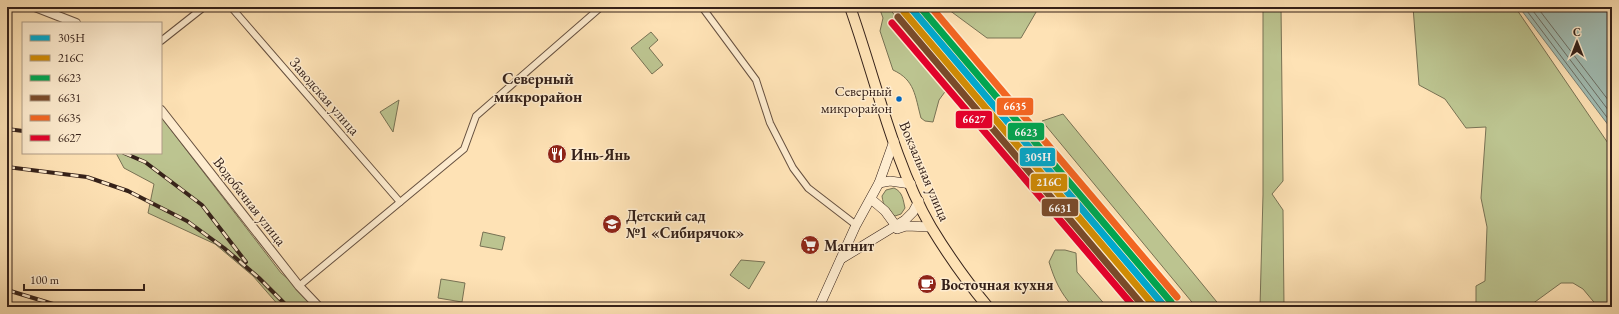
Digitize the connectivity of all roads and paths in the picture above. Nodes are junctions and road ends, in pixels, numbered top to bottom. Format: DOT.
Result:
graph roads {
  1 [pos="35,7"];
  2 [pos="204,7"];
  3 [pos="231,7"];
  4 [pos="601,7"];
  5 [pos="702,7"];
  6 [pos="845,7"];
  7 [pos="850,7"];
  8 [pos="73,22"];
  9 [pos="859,33"];
  10 [pos="162,40"];
  11 [pos="162,111"];
  12 [pos="894,141"];
  13 [pos="879,183"];
  14 [pos="911,184"];
  15 [pos="871,199"];
  16 [pos="919,201"];
  17 [pos="400,202"];
  18 [pos="856,225"];
  19 [pos="896,226"];
  20 [pos="931,227"];
  21 [pos="878,237"];
  22 [pos="841,260"];
  23 [pos="300,286"];
  24 [pos="319,307"];
  25 [pos="819,307"];
  26 [pos="988,307"];
  1 -- 8 [label="street"];
  2 -- 10 [label="street"];
  3 -- 17 [label="street, Заводская улица"];
  4 -- 17 [label="street"];
  5 -- 18 [label="street"];
  6 -- 9 [label="highway"];
  7 -- 9 [label="highway"];
  9 -- 12 [label="highway, Вокзальная улица"];
  11 -- 23 [label="street, Водобачная улица"];
  12 -- 13 [label="main road"];
  12 -- 14 [label="highway, Вокзальная улица"];
  13 -- 14 [label="main road"];
  13 -- 15 [label="main road"];
  14 -- 16 [label="highway, Вокзальная улица"];
  15 -- 18 [label="main road"];
  15 -- 19 [label="main road"];
  16 -- 19 [label="main road"];
  16 -- 20 [label="highway, Вокзальная улица"];
  17 -- 23 [label="street"];
  18 -- 22 [label="main road"];
  19 -- 21 [label="main road"];
  20 -- 21 [label="main road"];
  20 -- 26 [label="highway, Вокзальная улица"];
  21 -- 22 [label="main road"];
  22 -- 25 [label="main road"];
  23 -- 24 [label="street, Водобачная улица"];
}
